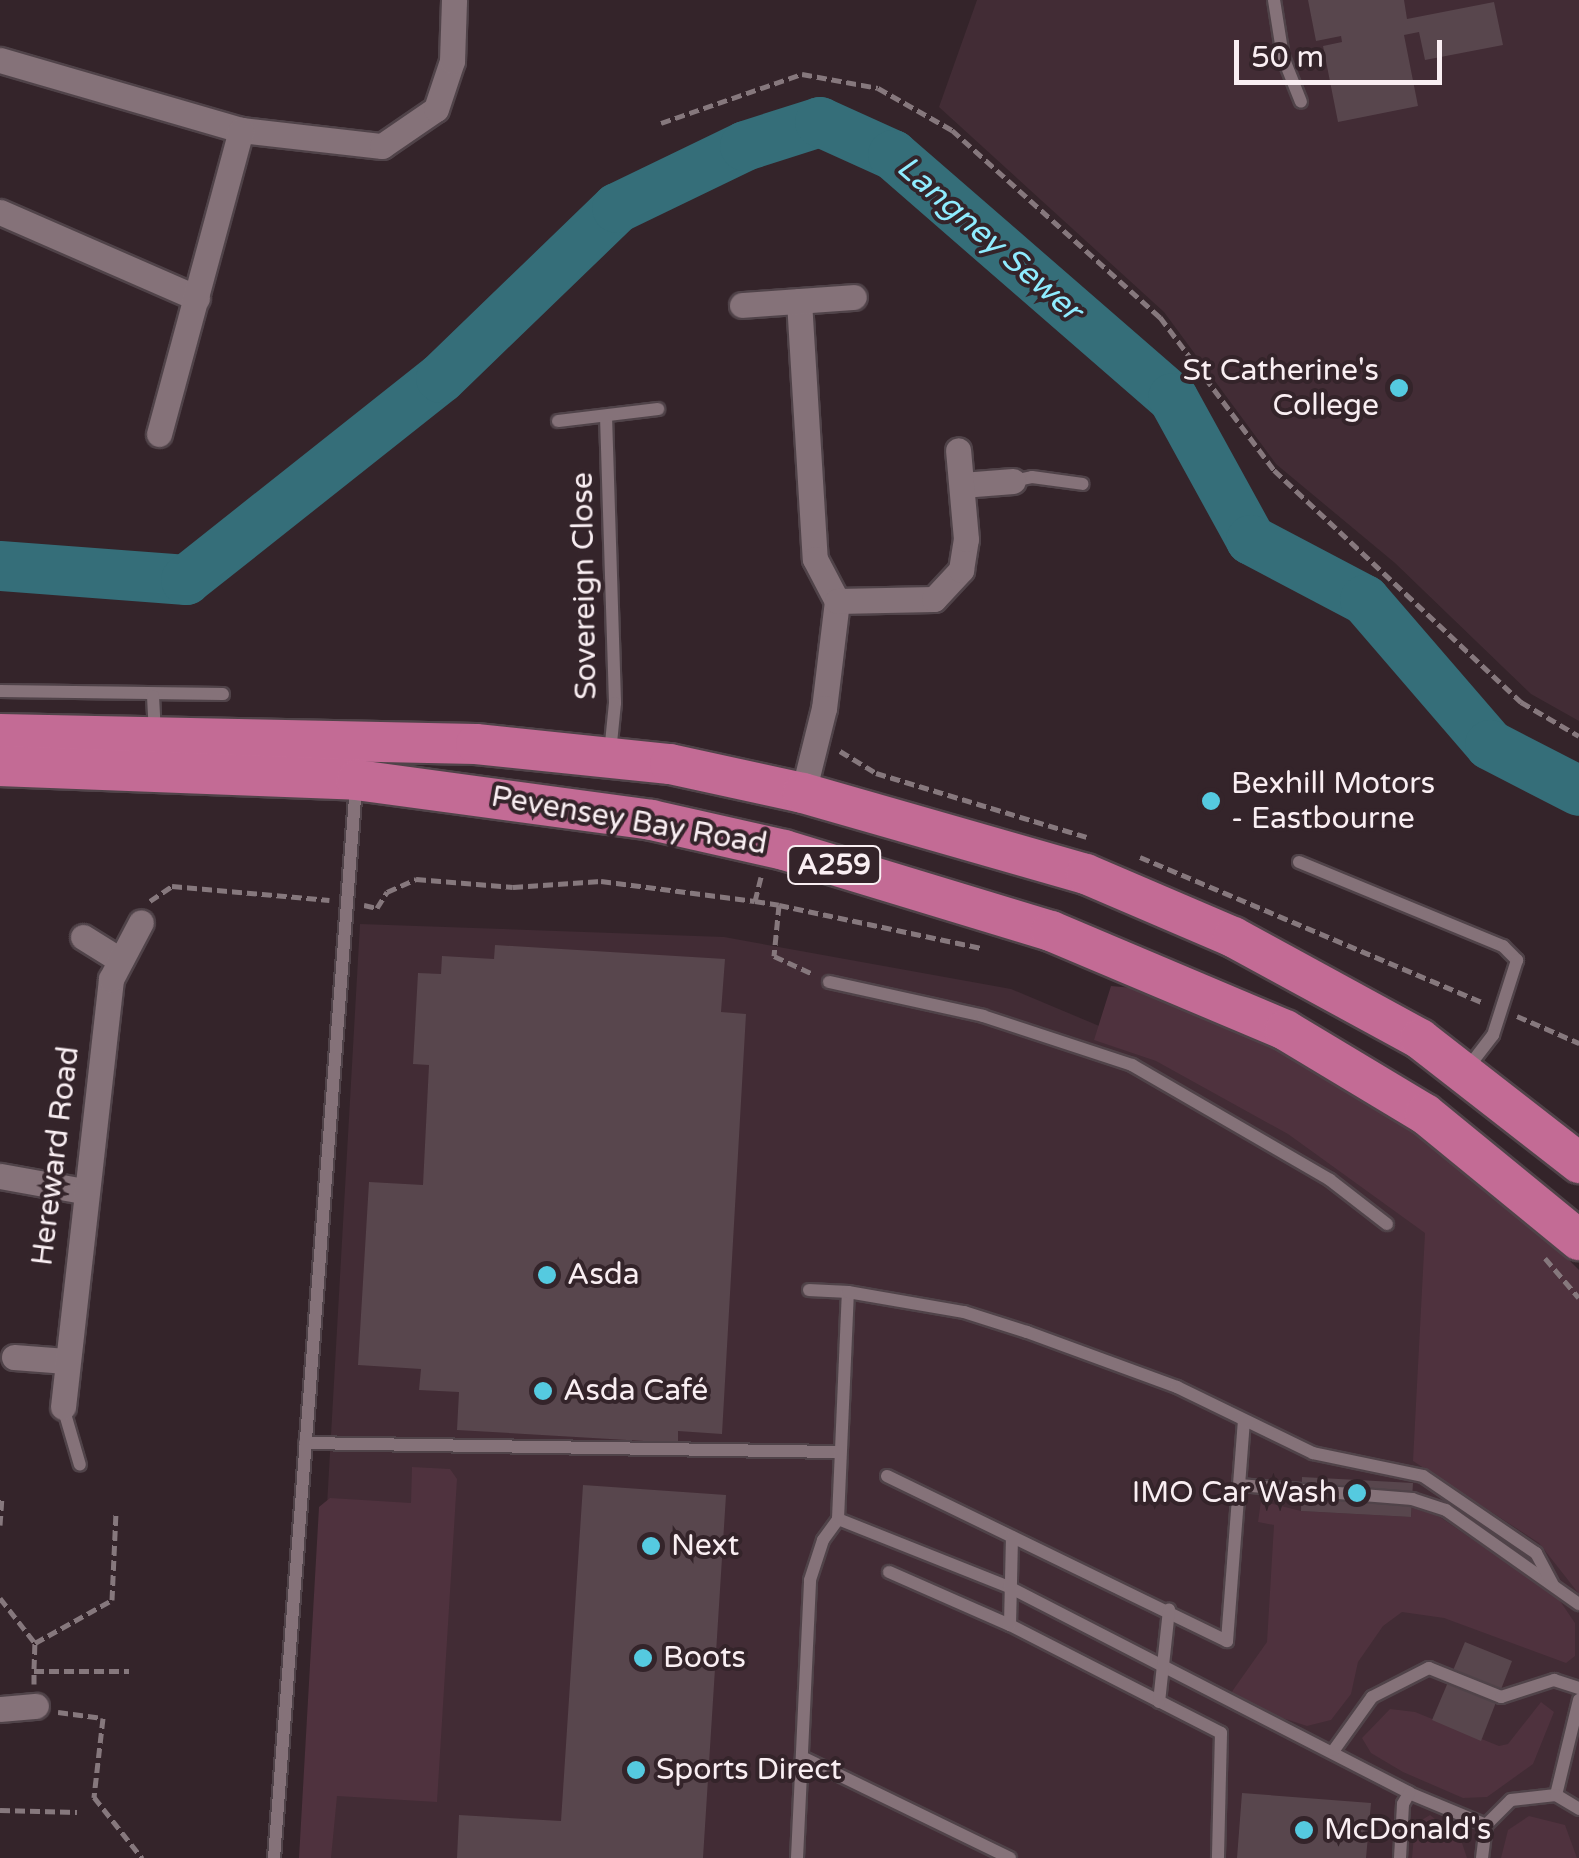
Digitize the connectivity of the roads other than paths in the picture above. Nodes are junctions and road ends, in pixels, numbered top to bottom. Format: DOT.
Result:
graph roads {
  1 [pos="454,0"];
  2 [pos="1274,0"];
  3 [pos="0,60"];
  4 [pos="1302,102"];
  5 [pos="241,130"];
  6 [pos="0,212"];
  7 [pos="854,297"];
  8 [pos="197,298"];
  9 [pos="799,301"];
  10 [pos="742,305"];
  11 [pos="658,409"];
  12 [pos="606,416"];
  13 [pos="558,421"];
  14 [pos="159,434"];
  15 [pos="958,450"];
  16 [pos="1013,482"];
  17 [pos="1083,484"];
  18 [pos="962,485"];
  19 [pos="837,602"];
  20 [pos="0,691"];
  21 [pos="223,694"];
  22 [pos="153,696"];
  23 [pos="0,734"];
  24 [pos="155,741"];
  25 [pos="610,756"];
  26 [pos="0,766"];
  27 [pos="356,780"];
  28 [pos="803,792"];
  29 [pos="1299,862"];
  30 [pos="141,922"];
  31 [pos="83,937"];
  32 [pos="120,960"];
  33 [pos="830,982"];
  34 [pos="1464,1072"];
  35 [pos="1579,1163"];
  36 [pos="0,1176"];
  37 [pos="84,1191"];
  38 [pos="1387,1224"];
  39 [pos="1579,1240"];
  40 [pos="810,1290"];
  41 [pos="848,1292"];
  42 [pos="7,1357"];
  43 [pos="66,1361"];
  44 [pos="64,1407"];
  45 [pos="1244,1420"];
  46 [pos="304,1443"];
  47 [pos="838,1452"];
  48 [pos="80,1465"];
  49 [pos="887,1476"];
  50 [pos="1238,1485"];
  51 [pos="838,1520"];
  52 [pos="1012,1538"];
  53 [pos="888,1572"];
  54 [pos="1554,1585"];
  55 [pos="1009,1587"];
  56 [pos="1579,1604"];
  57 [pos="1169,1610"];
  58 [pos="1010,1624"];
  59 [pos="1163,1668"];
  60 [pos="1579,1688"];
  61 [pos="1579,1700"];
  62 [pos="1160,1702"];
  63 [pos="36,1706"];
  64 [pos="0,1708"];
  65 [pos="1334,1750"];
  66 [pos="804,1758"];
  67 [pos="1409,1793"];
  68 [pos="1556,1795"];
  69 [pos="1579,1809"];
  70 [pos="1486,1825"];
  71 [pos="274,1858"];
  72 [pos="797,1858"];
  73 [pos="1010,1858"];
  74 [pos="1218,1858"];
  75 [pos="1400,1858"];
  76 [pos="1482,1858"];
  1 -- 5 [label="street"];
  2 -- 4 [label="lane"];
  3 -- 5 [label="street"];
  5 -- 8 [label="street"];
  6 -- 8 [label="street"];
  7 -- 9 [label="street"];
  8 -- 14 [label="street"];
  9 -- 10 [label="street"];
  9 -- 19 [label="street"];
  11 -- 12 [label="lane"];
  12 -- 13 [label="lane"];
  12 -- 25 [label="lane, Sovereign Close"];
  15 -- 18 [label="street"];
  16 -- 17 [label="lane"];
  16 -- 18 [label="street"];
  18 -- 19 [label="street"];
  19 -- 28 [label="street"];
  20 -- 22 [label="lane"];
  21 -- 22 [label="lane"];
  22 -- 24 [label="lane"];
  23 -- 24 [label="main road, Pevensey Bay Road / A259"];
  24 -- 25 [label="main road, Pevensey Bay Road / A259"];
  25 -- 28 [label="main road, Pevensey Bay Road / A259"];
  26 -- 27 [label="main road, Pevensey Bay Road / A259"];
  27 -- 39 [label="main road, Pevensey Bay Road / A259"];
  27 -- 46 [label="lane"];
  28 -- 34 [label="main road, Pevensey Bay Road / A259"];
  29 -- 34 [label="lane"];
  30 -- 32 [label="street, Hereward Road"];
  31 -- 32 [label="street"];
  32 -- 37 [label="street, Hereward Road"];
  33 -- 38 [label="lane"];
  34 -- 35 [label="main road, Pevensey Bay Road / A259"];
  36 -- 37 [label="street"];
  37 -- 43 [label="street, Hereward Road"];
  40 -- 41 [label="lane"];
  41 -- 45 [label="lane"];
  41 -- 47 [label="lane"];
  42 -- 43 [label="street"];
  43 -- 44 [label="street, Hereward Road"];
  44 -- 48 [label="lane"];
  45 -- 50 [label="lane"];
  45 -- 54 [label="lane"];
  46 -- 47 [label="lane"];
  46 -- 71 [label="lane"];
  47 -- 51 [label="lane"];
  49 -- 52 [label="lane"];
  50 -- 54 [label="lane"];
  50 -- 57 [label="lane"];
  51 -- 55 [label="lane"];
  51 -- 66 [label="lane"];
  52 -- 55 [label="lane"];
  52 -- 57 [label="lane"];
  53 -- 58 [label="lane"];
  54 -- 56 [label="lane"];
  55 -- 58 [label="lane"];
  55 -- 59 [label="lane"];
  57 -- 59 [label="lane"];
  58 -- 62 [label="lane"];
  59 -- 62 [label="lane"];
  59 -- 65 [label="lane"];
  60 -- 65 [label="lane"];
  61 -- 68 [label="lane"];
  62 -- 74 [label="lane"];
  63 -- 64 [label="street"];
  65 -- 67 [label="lane"];
  66 -- 72 [label="lane"];
  66 -- 73 [label="lane"];
  67 -- 70 [label="lane"];
  67 -- 75 [label="lane"];
  68 -- 69 [label="lane"];
  68 -- 70 [label="lane"];
  70 -- 76 [label="lane"];
}
